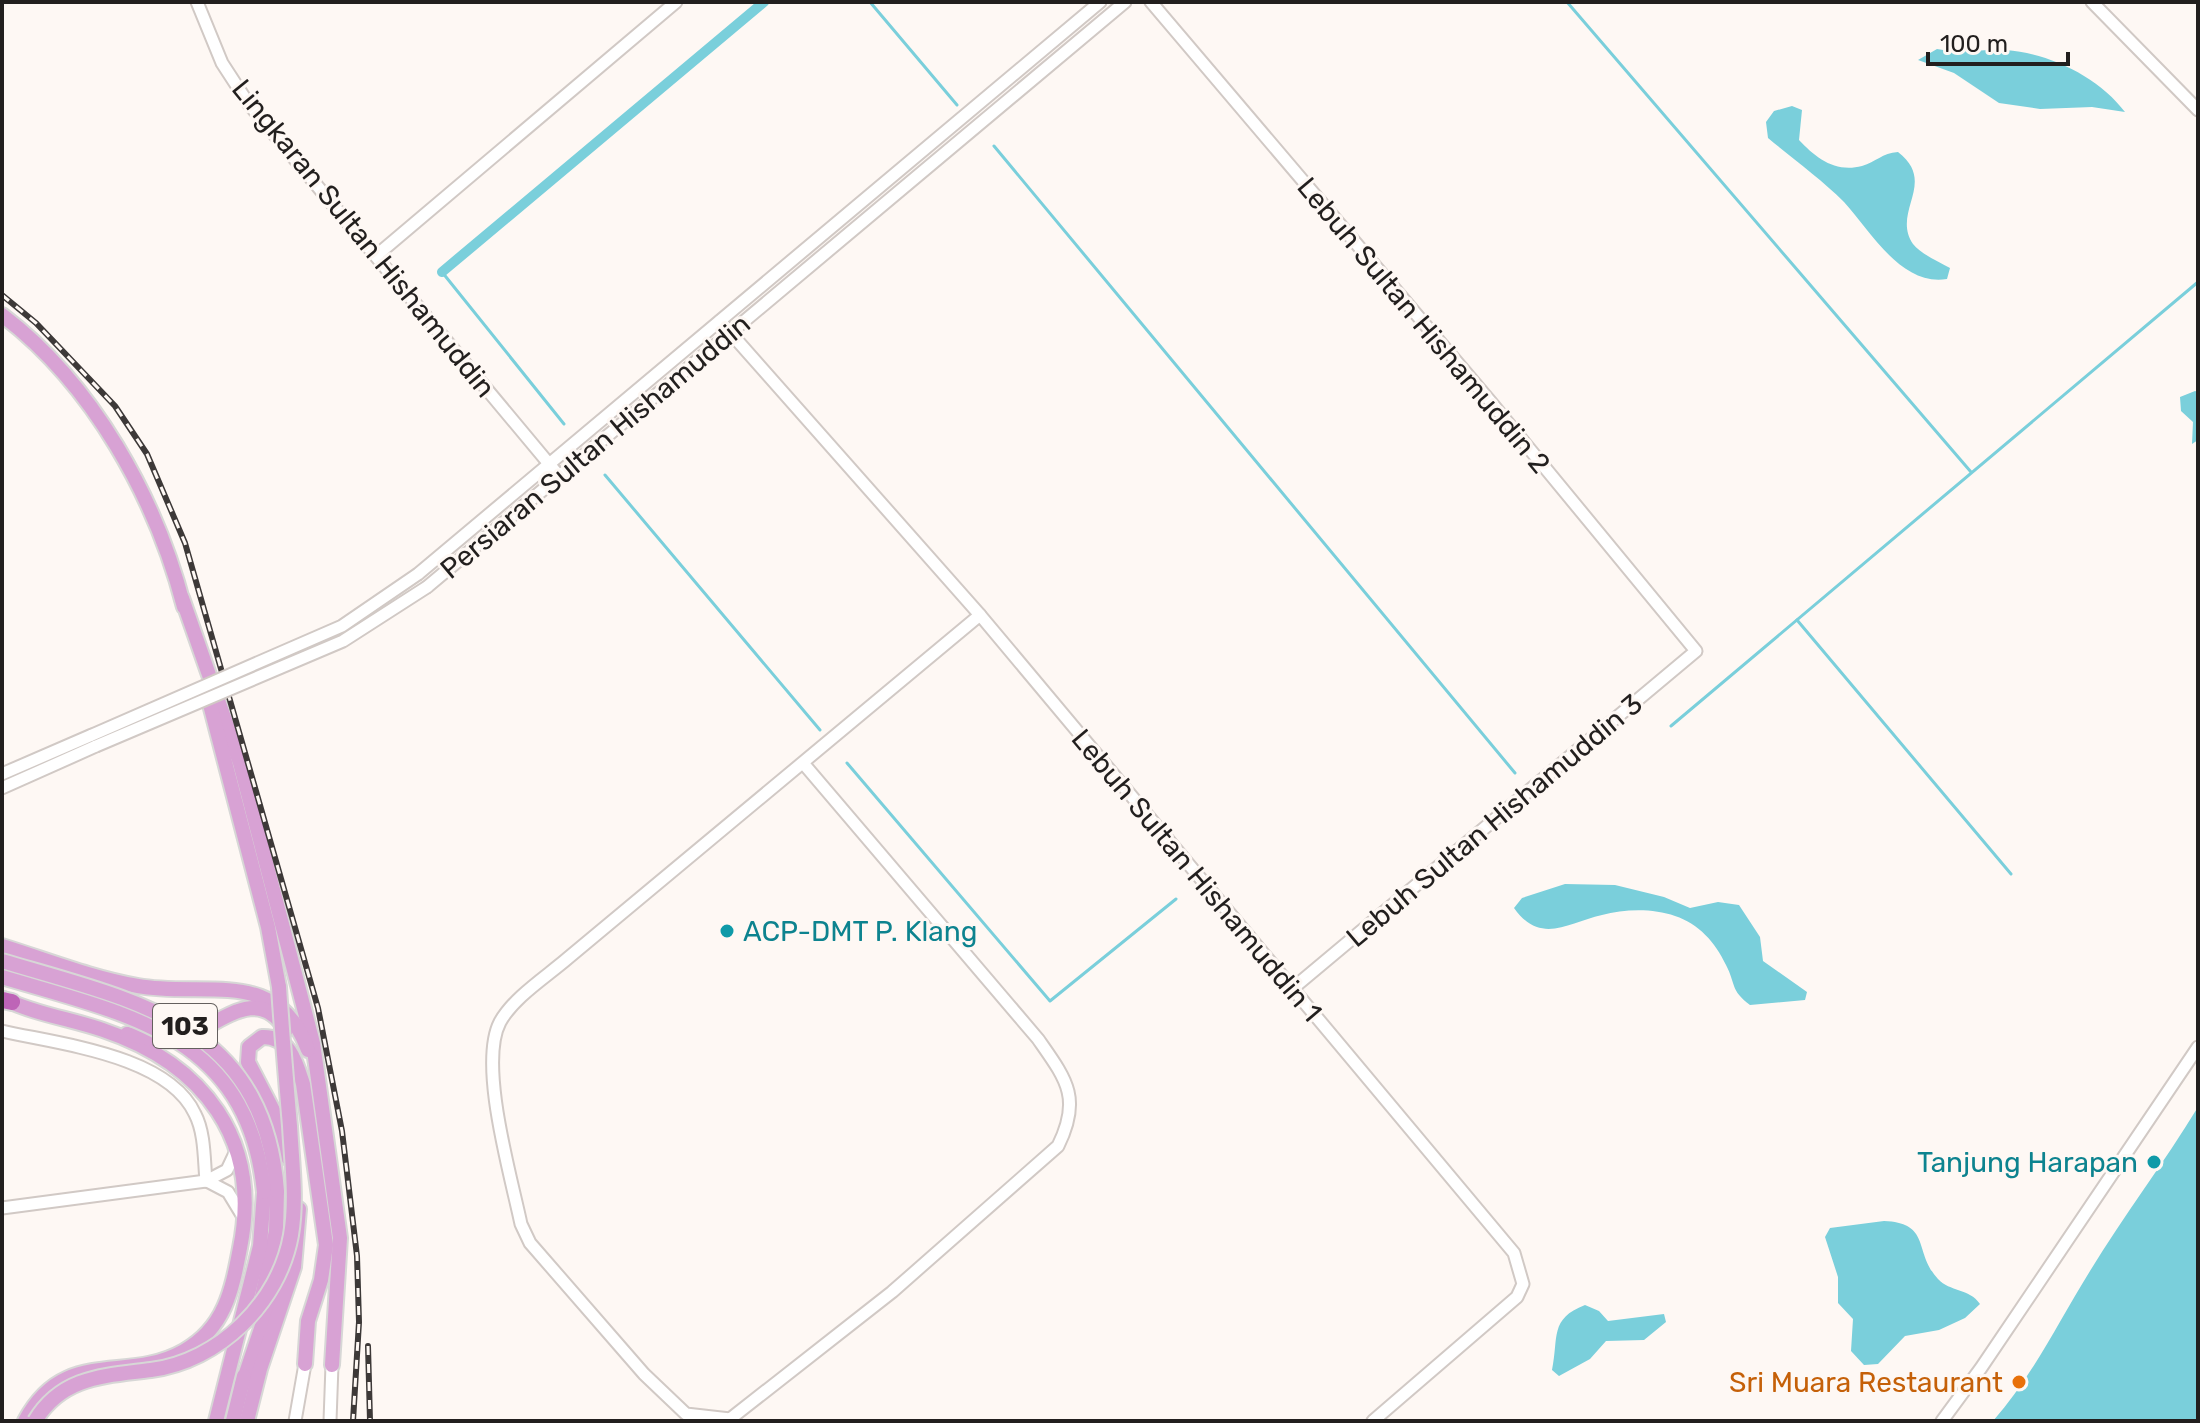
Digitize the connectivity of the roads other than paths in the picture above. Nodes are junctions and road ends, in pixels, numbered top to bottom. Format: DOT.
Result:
graph roads {
  1 [pos="197,2"];
  2 [pos="676,2"];
  3 [pos="1100,2"];
  4 [pos="1125,2"];
  5 [pos="1151,2"];
  6 [pos="2092,2"];
  7 [pos="2198,110"];
  8 [pos="377,255"];
  9 [pos="2,315"];
  10 [pos="720,321"];
  11 [pos="731,333"];
  12 [pos="550,464"];
  13 [pos="560,477"];
  14 [pos="182,598"];
  15 [pos="980,615"];
  16 [pos="1696,651"];
  17 [pos="94,741"];
  18 [pos="803,763"];
  19 [pos="2,774"];
  20 [pos="2,788"];
  21 [pos="2,946"];
  22 [pos="2,961"];
  23 [pos="2,977"];
  24 [pos="1292,989"];
  25 [pos="5,1000"];
  26 [pos="105,1030"];
  27 [pos="2,1031"];
  28 [pos="2198,1047"];
  29 [pos="310,1080"];
  30 [pos="234,1141"];
  31 [pos="293,1169"];
  32 [pos="206,1181"];
  33 [pos="270,1192"];
  34 [pos="2,1208"];
  35 [pos="243,1230"];
  36 [pos="305,1364"];
  37 [pos="229,1365"];
  38 [pos="332,1365"];
  39 [pos="242,1385"];
  40 [pos="25,1421"];
  41 [pos="35,1421"];
  42 [pos="216,1421"];
  43 [pos="233,1421"];
  44 [pos="247,1421"];
  45 [pos="295,1421"];
  46 [pos="330,1421"];
  47 [pos="1373,1421"];
  48 [pos="1942,1421"];
  1 -- 8 [label="street, Lingkaran Sultan Hishamuddin"];
  2 -- 8 [label="street"];
  3 -- 10 [label="street, Persiaran Sultan Hishamuddin"];
  4 -- 11 [label="street, Persiaran Sultan Hishamuddin"];
  5 -- 16 [label="street, Lebuh Sultan Hishamuddin 2"];
  6 -- 7 [label="street"];
  8 -- 12 [label="street, Lingkaran Sultan Hishamuddin"];
  9 -- 14 [label="main road"];
  10 -- 11 [label="street, Lebuh Sultan Hishamuddin 1"];
  10 -- 12 [label="street, Persiaran Sultan Hishamuddin"];
  11 -- 13 [label="street, Persiaran Sultan Hishamuddin"];
  11 -- 15 [label="street, Lebuh Sultan Hishamuddin 1"];
  12 -- 13 [label="street, Lingkaran Sultan Hishamuddin"];
  12 -- 17 [label="street, Persiaran Sultan Hishamuddin, bridge"];
  13 -- 17 [label="street, Persiaran Sultan Hishamuddin, bridge"];
  14 -- 29 [label="main road"];
  14 -- 31 [label="main road, bridge"];
  15 -- 18 [label="street"];
  15 -- 24 [label="street, Lebuh Sultan Hishamuddin 1"];
  16 -- 24 [label="street, Lebuh Sultan Hishamuddin 3"];
  17 -- 19 [label="street, Persiaran Sultan Hishamuddin"];
  17 -- 20 [label="street, Persiaran Sultan Hishamuddin"];
  18 -- 18 [label="street"];
  21 -- 29 [label="main road"];
  22 -- 33 [label="main road, 103, bridge"];
  23 -- 33 [label="main road, 103, bridge"];
  24 -- 47 [label="street, Lebuh Sultan Hishamuddin 1"];
  25 -- 26 [label="main road"];
  26 -- 29 [label="main road"];
  26 -- 30 [label="main road"];
  27 -- 32 [label="street"];
  28 -- 48 [label="street"];
  29 -- 36 [label="main road"];
  29 -- 38 [label="main road"];
  29 -- 39 [label="main road"];
  30 -- 32 [label="street"];
  30 -- 35 [label="main road"];
  31 -- 41 [label="main road, bridge"];
  31 -- 44 [label="main road, bridge"];
  32 -- 34 [label="street"];
  32 -- 35 [label="street"];
  33 -- 37 [label="main road, 103"];
  33 -- 39 [label="main road, 103"];
  35 -- 37 [label="main road"];
  35 -- 40 [label="main road"];
  36 -- 45 [label="street"];
  37 -- 42 [label="main road, 103"];
  38 -- 46 [label="street"];
  39 -- 43 [label="main road, 103"];
}
